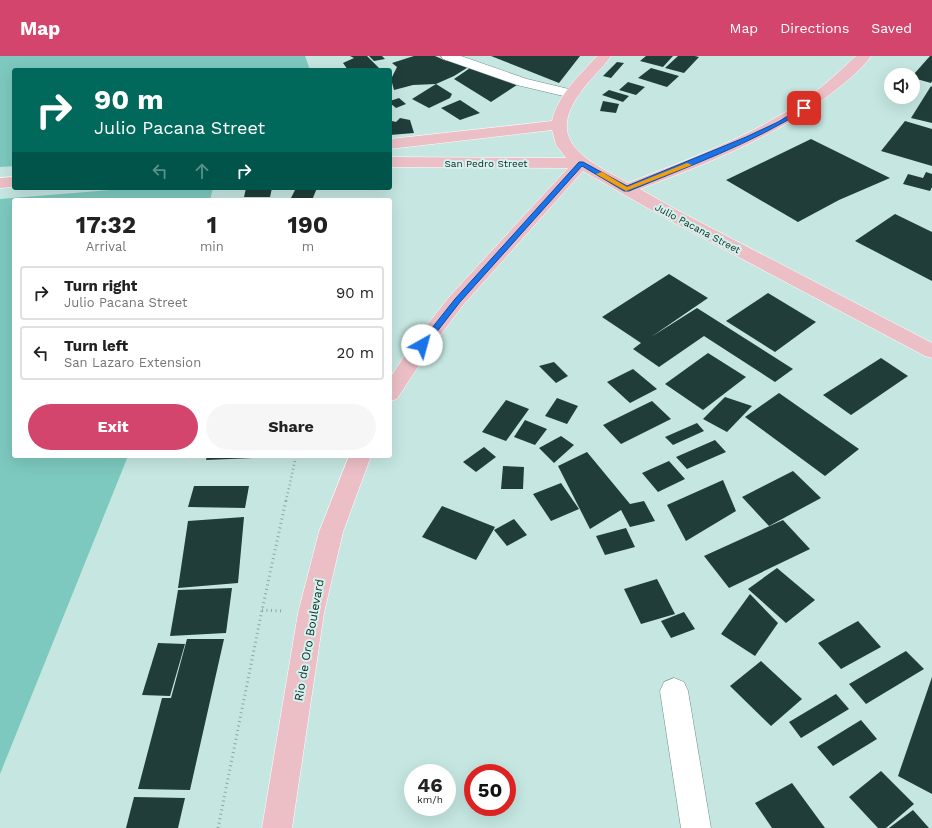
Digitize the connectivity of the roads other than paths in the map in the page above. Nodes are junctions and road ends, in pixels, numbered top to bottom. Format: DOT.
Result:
graph roads {
  1 [pos="448,56"];
  2 [pos="604,56"];
  3 [pos="864,56"];
  4 [pos="572,94"];
  5 [pos="559,125"];
  6 [pos="392,144"];
  7 [pos="392,162"];
  8 [pos="581,163"];
  9 [pos="12,182"];
  10 [pos="0,183"];
  11 [pos="626,189"];
  12 [pos="932,351"];
  13 [pos="392,391"];
  14 [pos="359,458"];
  15 [pos="674,691"];
  16 [pos="277,828"];
  17 [pos="696,828"];
  1 -- 4 [label="street"];
  2 -- 4 [label="main road"];
  3 -- 11 [label="main road"];
  4 -- 5 [label="main road"];
  5 -- 6 [label="main road"];
  5 -- 8 [label="main road, Julio Pacana Street"];
  7 -- 8 [label="main road, San Pedro Street"];
  8 -- 11 [label="main road, Julio Pacana Street"];
  8 -- 13 [label="main road"];
  9 -- 10 [label="main road"];
  11 -- 12 [label="main road, Julio Pacana Street"];
  14 -- 16 [label="main road, Rio de Oro Boulevard"];
  15 -- 17 [label="street"];
}
